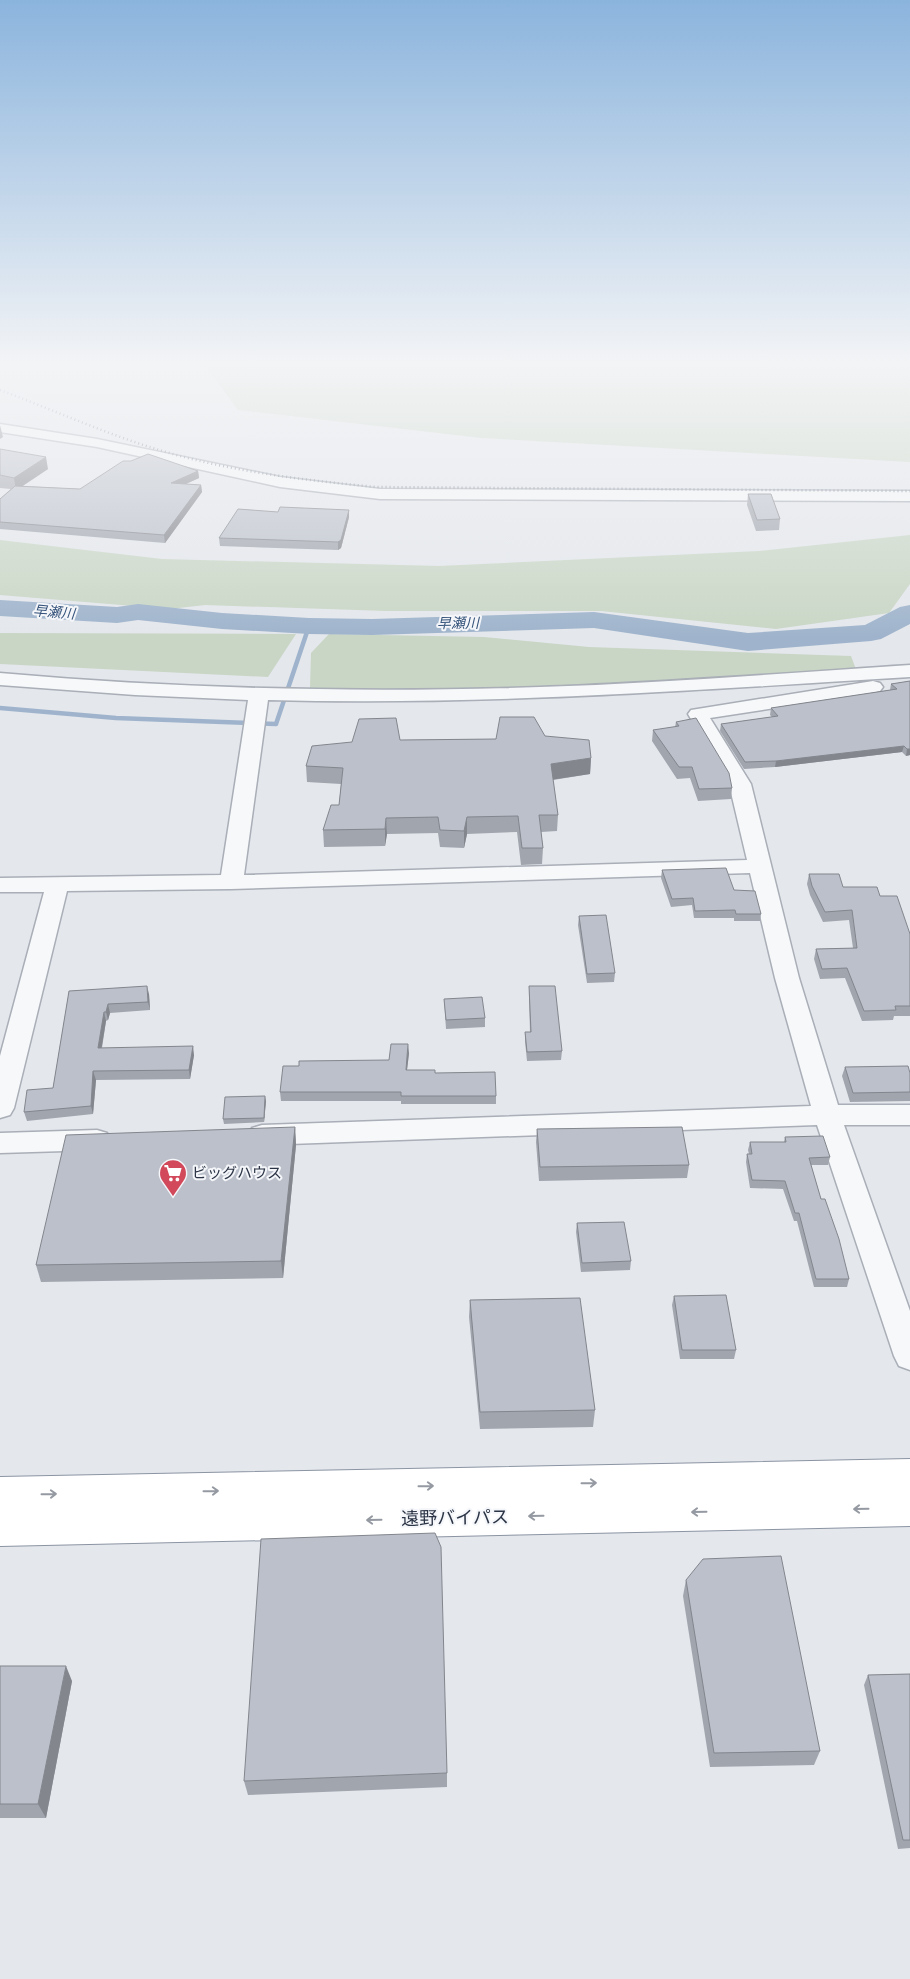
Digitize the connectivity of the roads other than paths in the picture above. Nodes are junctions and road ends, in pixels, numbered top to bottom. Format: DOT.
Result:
graph roads {
  1 [pos="139,452"];
  2 [pos="910,496"];
  3 [pos="910,671"];
  4 [pos="0,679"];
  5 [pos="910,679"];
  6 [pos="259,693"];
  7 [pos="760,866"];
  8 [pos="231,882"];
  9 [pos="57,884"];
  10 [pos="0,885"];
  11 [pos="0,1108"];
  12 [pos="827,1115"];
  13 [pos="910,1115"];
  14 [pos="232,1136"];
  15 [pos="118,1140"];
  16 [pos="0,1144"];
  17 [pos="910,1356"];
  18 [pos="910,1476"];
  19 [pos="0,1495"];
  20 [pos="910,1508"];
  21 [pos="0,1528"];
  1 -- 2 [label="street"];
  3 -- 6 [label="street"];
  4 -- 6 [label="street"];
  5 -- 7 [label="street"];
  6 -- 8 [label="street"];
  7 -- 8 [label="street"];
  7 -- 12 [label="street"];
  8 -- 9 [label="street"];
  9 -- 10 [label="street"];
  9 -- 11 [label="street"];
  12 -- 13 [label="street"];
  12 -- 14 [label="street"];
  12 -- 17 [label="street"];
  15 -- 16 [label="street"];
  19 -- 18 [label="highway, 遠野バイパス, one-way"];
  20 -- 21 [label="highway, 遠野バイパス, one-way"];
}
